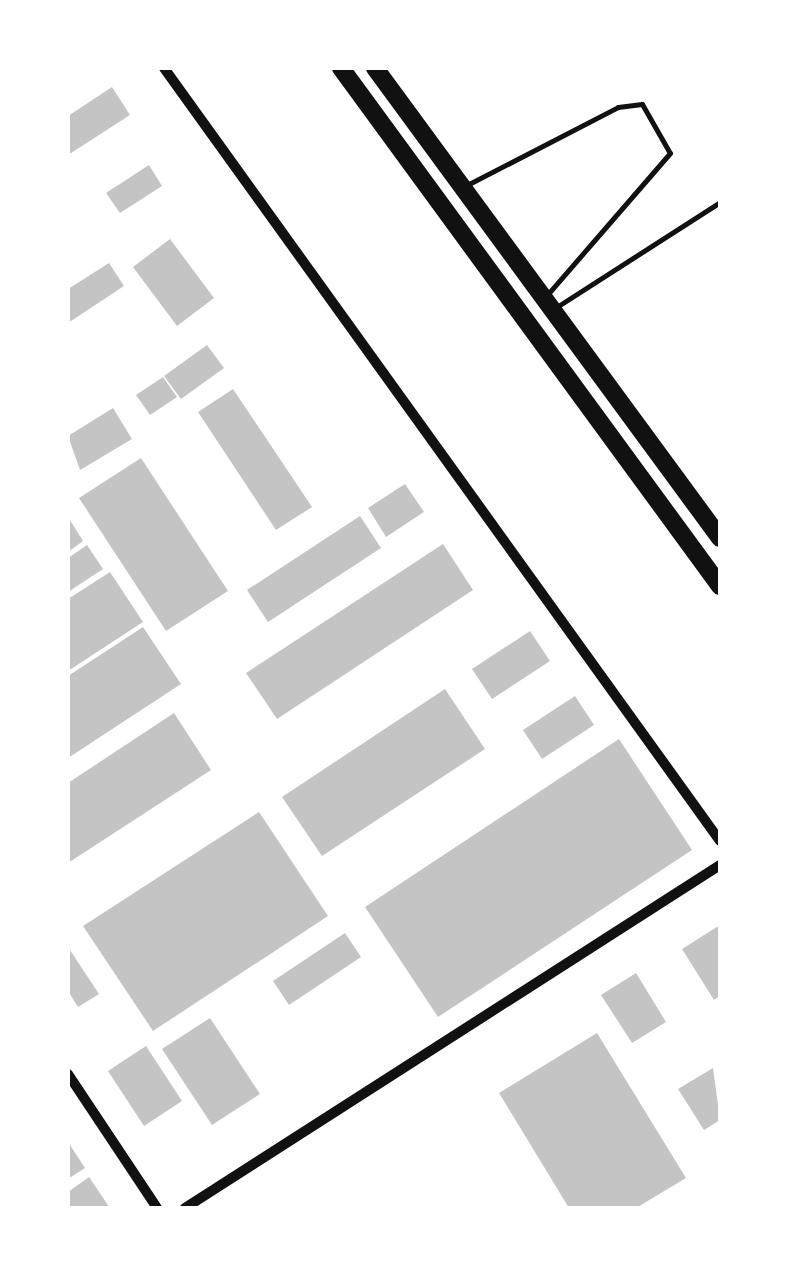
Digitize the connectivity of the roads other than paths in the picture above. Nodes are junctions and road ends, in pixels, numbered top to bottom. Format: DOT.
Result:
graph roads {
  1 [pos="164,68"];
  2 [pos="341,68"];
  3 [pos="375,68"];
  4 [pos="458,190"];
  5 [pos="720,202"];
  6 [pos="545,307"];
  7 [pos="720,538"];
  8 [pos="720,586"];
  9 [pos="720,841"];
  10 [pos="720,864"];
  11 [pos="68,1074"];
  12 [pos="157,1208"];
  13 [pos="185,1208"];
  1 -- 9 [label="street"];
  2 -- 8 [label="highway"];
  3 -- 4 [label="highway"];
  4 -- 6 [label="highway"];
  4 -- 6 [label="lane"];
  5 -- 6 [label="lane"];
  6 -- 7 [label="highway"];
  10 -- 13 [label="street"];
  11 -- 12 [label="street"];
}
